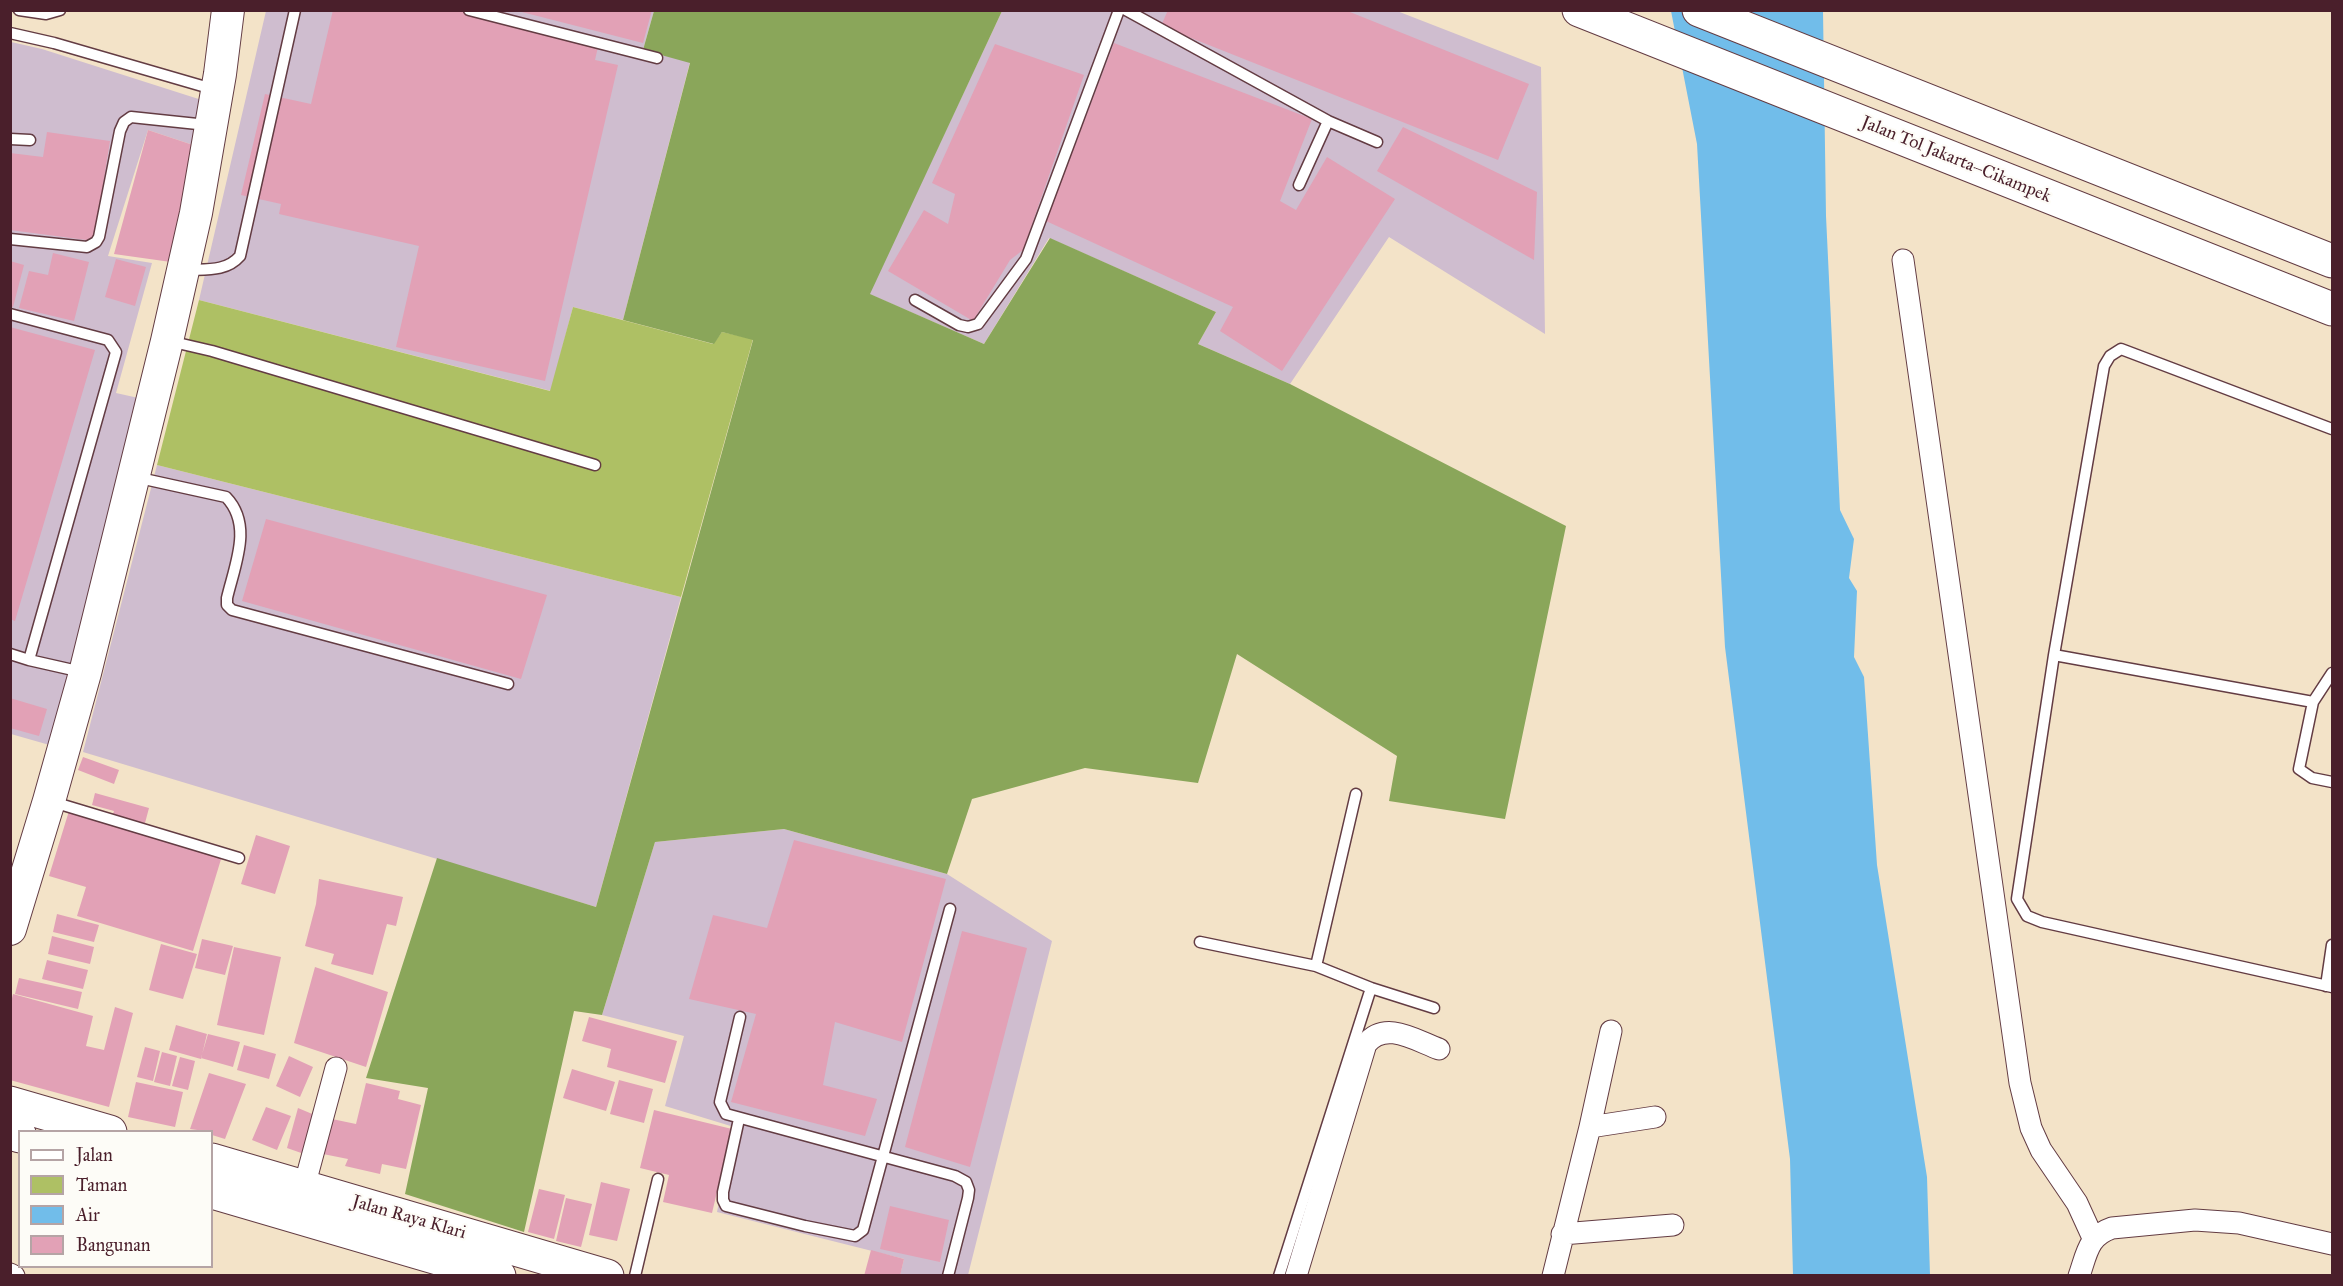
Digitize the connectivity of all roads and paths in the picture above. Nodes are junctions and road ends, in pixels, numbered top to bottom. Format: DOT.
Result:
graph roads {
  1 [pos="19,10"];
  2 [pos="60,10"];
  3 [pos="228,10"];
  4 [pos="295,10"];
  5 [pos="469,10"];
  6 [pos="1119,10"];
  7 [pos="1126,10"];
  8 [pos="1580,10"];
  9 [pos="1699,10"];
  10 [pos="10,33"];
  11 [pos="657,58"];
  12 [pos="217,90"];
  13 [pos="1328,121"];
  14 [pos="211,125"];
  15 [pos="10,139"];
  16 [pos="30,140"];
  17 [pos="1377,142"];
  18 [pos="1299,185"];
  19 [pos="10,239"];
  20 [pos="1903,260"];
  21 [pos="2332,261"];
  22 [pos="183,270"];
  23 [pos="915,300"];
  24 [pos="2332,309"];
  25 [pos="10,314"];
  26 [pos="167,341"];
  27 [pos="2332,429"];
  28 [pos="595,465"];
  29 [pos="132,476"];
  30 [pos="10,654"];
  31 [pos="2054,655"];
  32 [pos="29,660"];
  33 [pos="85,673"];
  34 [pos="2332,673"];
  35 [pos="508,684"];
  36 [pos="2313,702"];
  37 [pos="2332,782"];
  38 [pos="1356,794"];
  39 [pos="50,801"];
  40 [pos="239,858"];
  41 [pos="950,909"];
  42 [pos="10,929"];
  43 [pos="1200,942"];
  44 [pos="2332,945"];
  45 [pos="1316,966"];
  46 [pos="2329,986"];
  47 [pos="1371,988"];
  48 [pos="1434,1008"];
  49 [pos="740,1017"];
  50 [pos="1611,1031"];
  51 [pos="1439,1049"];
  52 [pos="336,1068"];
  53 [pos="10,1103"];
  54 [pos="1655,1118"];
  55 [pos="739,1119"];
  56 [pos="1590,1127"];
  57 [pos="106,1130"];
  58 [pos="884,1155"];
  59 [pos="213,1160"];
  60 [pos="658,1179"];
  61 [pos="304,1187"];
  62 [pos="213,1192"];
  63 [pos="1673,1225"];
  64 [pos="1562,1234"];
  65 [pos="2093,1238"];
  66 [pos="2332,1244"];
  67 [pos="494,1275"];
  68 [pos="607,1275"];
  69 [pos="634,1275"];
  70 [pos="948,1275"];
  71 [pos="1279,1275"];
  72 [pos="1296,1275"];
  73 [pos="1553,1275"];
  74 [pos="2079,1275"];
  1 -- 2 [label="lane"];
  3 -- 12 [label="street"];
  4 -- 22 [label="lane"];
  5 -- 11 [label="lane"];
  6 -- 23 [label="lane"];
  7 -- 13 [label="lane"];
  8 -- 24 [label="highway, Jalan Tol Jakarta–Cikampek"];
  9 -- 21 [label="highway"];
  10 -- 12 [label="lane"];
  12 -- 14 [label="street"];
  13 -- 17 [label="lane"];
  13 -- 18 [label="lane"];
  14 -- 19 [label="lane"];
  14 -- 22 [label="street"];
  15 -- 16 [label="lane"];
  20 -- 65 [label="street"];
  22 -- 26 [label="street"];
  25 -- 32 [label="lane"];
  26 -- 28 [label="lane"];
  26 -- 29 [label="street"];
  27 -- 31 [label="lane"];
  29 -- 33 [label="street"];
  29 -- 35 [label="lane"];
  30 -- 32 [label="lane"];
  31 -- 36 [label="lane"];
  31 -- 46 [label="lane"];
  32 -- 33 [label="lane"];
  33 -- 39 [label="street"];
  34 -- 36 [label="lane"];
  36 -- 37 [label="lane"];
  38 -- 45 [label="lane"];
  39 -- 40 [label="lane"];
  39 -- 42 [label="street"];
  41 -- 58 [label="lane"];
  43 -- 45 [label="lane"];
  44 -- 46 [label="lane"];
  45 -- 47 [label="lane"];
  47 -- 48 [label="lane"];
  47 -- 71 [label="lane"];
  49 -- 55 [label="lane"];
  50 -- 56 [label="street"];
  51 -- 72 [label="street"];
  52 -- 61 [label="street"];
  53 -- 57 [label="highway"];
  54 -- 56 [label="street"];
  55 -- 58 [label="lane"];
  55 -- 58 [label="lane"];
  56 -- 64 [label="street"];
  58 -- 70 [label="lane"];
  59 -- 61 [label="highway, Jalan Raya Klari"];
  60 -- 69 [label="lane"];
  61 -- 68 [label="highway, Jalan Raya Klari"];
  62 -- 67 [label="highway, Jalan Raya Klari"];
  63 -- 64 [label="street"];
  64 -- 73 [label="street"];
  65 -- 66 [label="street"];
  65 -- 74 [label="street"];
}
